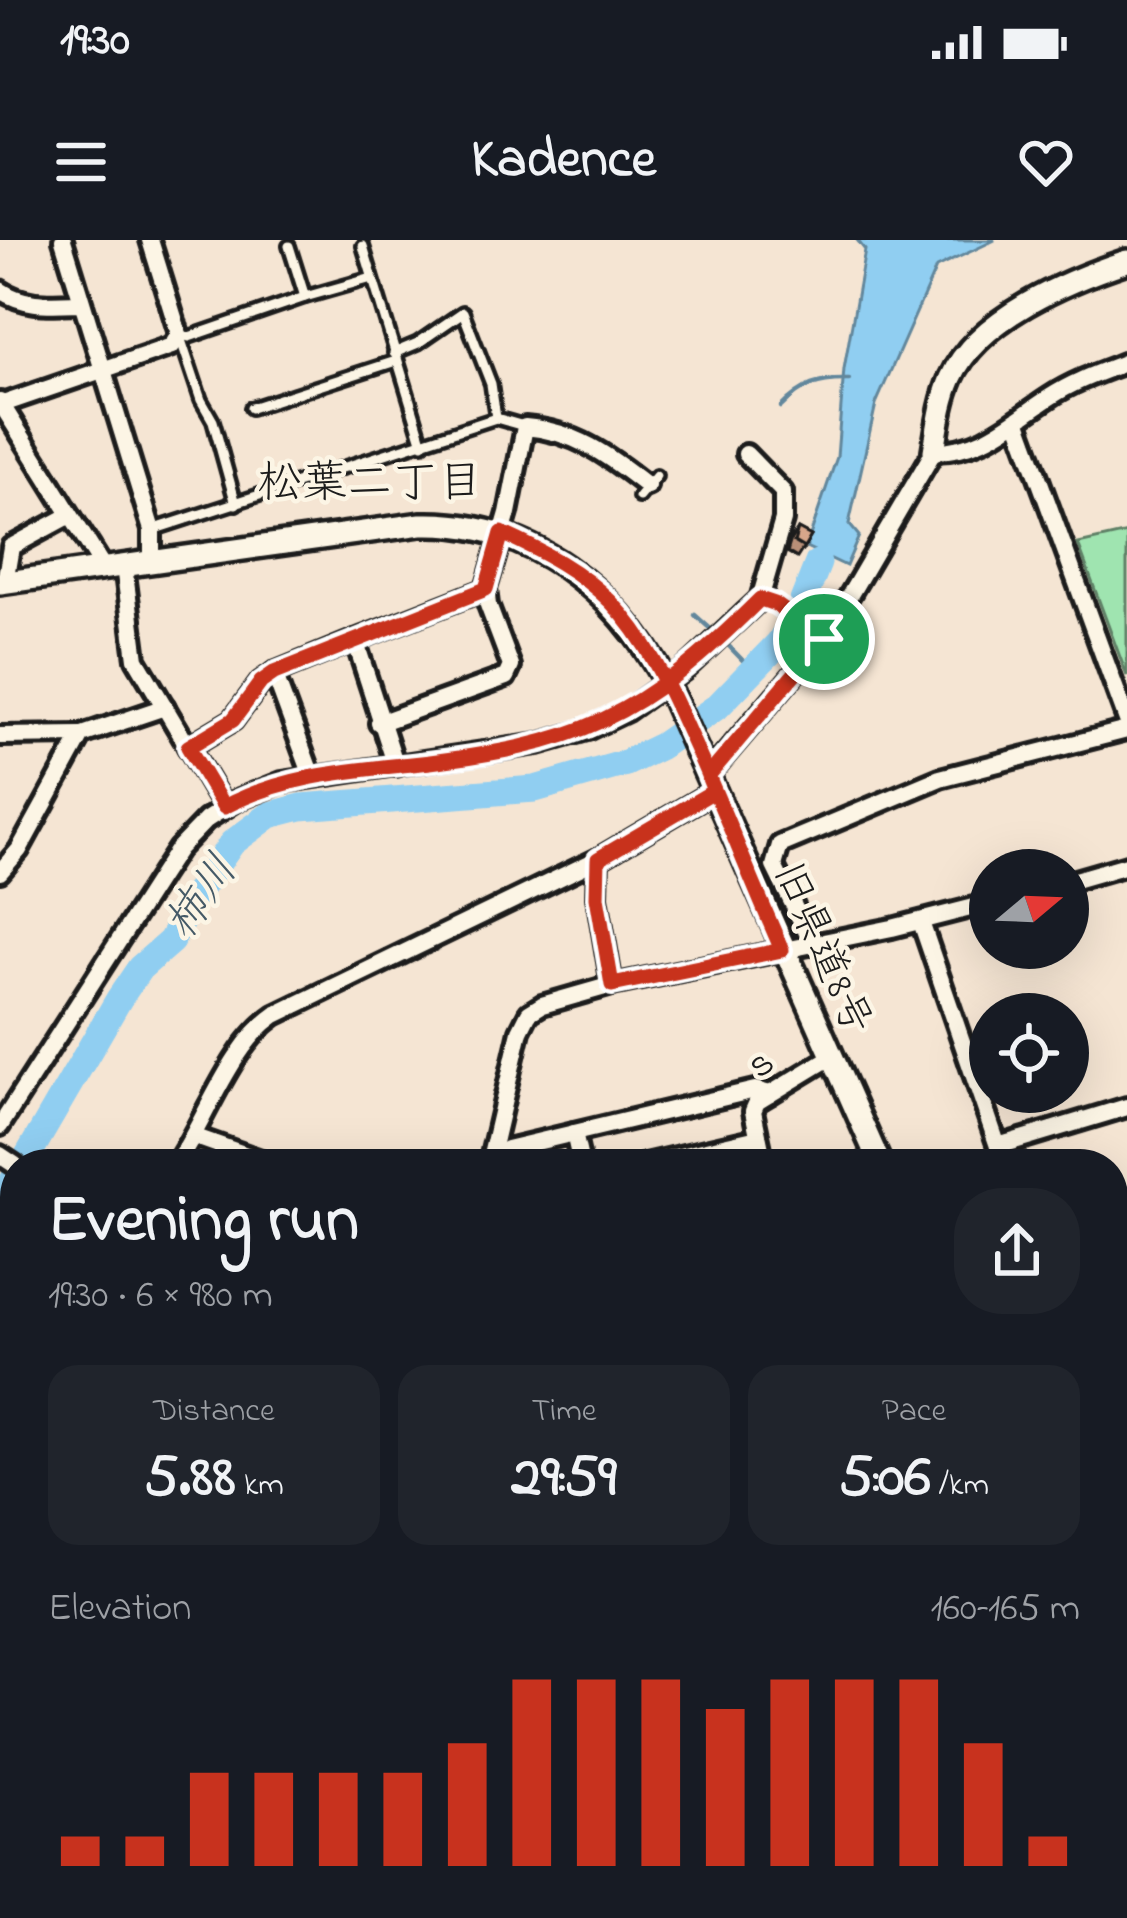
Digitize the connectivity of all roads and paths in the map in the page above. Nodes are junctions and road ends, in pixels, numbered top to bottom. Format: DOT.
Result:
graph roads {
  1 [pos="63,240"];
  2 [pos="150,240"];
  3 [pos="289,246"];
  4 [pos="363,246"];
  5 [pos="1127,260"];
  6 [pos="372,278"];
  7 [pos="0,290"];
  8 [pos="305,297"];
  9 [pos="80,303"];
  10 [pos="179,334"];
  11 [pos="395,357"];
  12 [pos="1127,362"];
  13 [pos="104,371"];
  14 [pos="0,404"];
  15 [pos="251,408"];
  16 [pos="496,418"];
  17 [pos="1018,422"];
  18 [pos="525,427"];
  19 [pos="423,444"];
  20 [pos="934,451"];
  21 [pos="746,454"];
  22 [pos="647,486"];
  23 [pos="236,504"];
  24 [pos="70,514"];
  25 [pos="152,530"];
  26 [pos="502,533"];
  27 [pos="152,562"];
  28 [pos="114,567"];
  29 [pos="2,583"];
  30 [pos="486,589"];
  31 [pos="767,602"];
  32 [pos="820,635"];
  33 [pos="356,640"];
  34 [pos="274,673"];
  35 [pos="669,689"];
  36 [pos="165,706"];
  37 [pos="1127,720"];
  38 [pos="380,723"];
  39 [pos="1127,730"];
  40 [pos="82,735"];
  41 [pos="0,736"];
  42 [pos="188,747"];
  43 [pos="396,766"];
  44 [pos="312,776"];
  45 [pos="708,776"];
  46 [pos="224,807"];
  47 [pos="598,859"];
  48 [pos="1127,865"];
  49 [pos="0,872"];
  50 [pos="1089,876"];
  51 [pos="969,909"];
  52 [pos="921,922"];
  53 [pos="812,943"];
  54 [pos="782,950"];
  55 [pos="612,985"];
  56 [pos="831,1057"];
  57 [pos="770,1094"];
  58 [pos="1127,1107"];
  59 [pos="0,1126"];
  60 [pos="574,1133"];
  61 [pos="196,1137"];
  62 [pos="758,1138"];
  63 [pos="187,1149"];
  64 [pos="230,1149"];
  65 [pos="491,1149"];
  66 [pos="507,1149"];
  67 [pos="577,1149"];
  68 [pos="710,1149"];
  69 [pos="761,1149"];
  70 [pos="873,1149"];
  71 [pos="999,1149"];
  72 [pos="1017,1149"];
  1 -- 9 [label="street"];
  2 -- 10 [label="street"];
  3 -- 8 [label="lane"];
  4 -- 6 [label="lane"];
  5 -- 20 [label="street"];
  6 -- 8 [label="lane"];
  6 -- 11 [label="lane"];
  7 -- 9 [label="street"];
  8 -- 10 [label="lane"];
  9 -- 13 [label="street"];
  10 -- 13 [label="street"];
  10 -- 23 [label="lane"];
  11 -- 15 [label="lane"];
  11 -- 16 [label="lane"];
  11 -- 19 [label="lane"];
  12 -- 17 [label="street"];
  13 -- 14 [label="street"];
  13 -- 25 [label="street"];
  14 -- 24 [label="street"];
  16 -- 18 [label="lane"];
  16 -- 19 [label="lane"];
  17 -- 20 [label="street"];
  17 -- 37 [label="street"];
  18 -- 22 [label="street"];
  18 -- 26 [label="street"];
  19 -- 23 [label="lane"];
  20 -- 32 [label="street"];
  21 -- 31 [label="street"];
  23 -- 25 [label="lane"];
  24 -- 28 [label="street"];
  24 -- 29 [label="street"];
  25 -- 27 [label="street"];
  26 -- 27 [label="street"];
  26 -- 30 [label="street"];
  26 -- 35 [label="street"];
  27 -- 28 [label="street"];
  28 -- 29 [label="street"];
  28 -- 36 [label="street"];
  30 -- 33 [label="street"];
  30 -- 38 [label="street"];
  31 -- 32 [label="lane"];
  31 -- 35 [label="street"];
  32 -- 45 [label="street"];
  33 -- 34 [label="street"];
  33 -- 38 [label="street"];
  34 -- 42 [label="street"];
  34 -- 44 [label="street"];
  35 -- 43 [label="street"];
  35 -- 45 [label="street, 旧県道8号"];
  36 -- 40 [label="street"];
  36 -- 42 [label="street"];
  38 -- 43 [label="street"];
  39 -- 53 [label="street"];
  40 -- 41 [label="street"];
  40 -- 49 [label="street"];
  42 -- 46 [label="street"];
  43 -- 44 [label="street"];
  44 -- 46 [label="street"];
  45 -- 47 [label="street"];
  45 -- 54 [label="street, 旧県道8号"];
  46 -- 59 [label="street"];
  47 -- 55 [label="street"];
  47 -- 61 [label="street"];
  48 -- 50 [label="street"];
  51 -- 52 [label="street"];
  52 -- 53 [label="street"];
  52 -- 71 [label="street"];
  53 -- 54 [label="street"];
  54 -- 55 [label="street"];
  54 -- 56 [label="street, 旧県道8号"];
  55 -- 65 [label="street"];
  56 -- 57 [label="street, s"];
  56 -- 70 [label="street, 旧県道8号"];
  57 -- 60 [label="street"];
  57 -- 62 [label="street, s"];
  58 -- 72 [label="street"];
  60 -- 66 [label="street"];
  60 -- 67 [label="street"];
  61 -- 63 [label="street"];
  61 -- 64 [label="street"];
  62 -- 68 [label="street, s"];
  62 -- 69 [label="street, s"];
}
